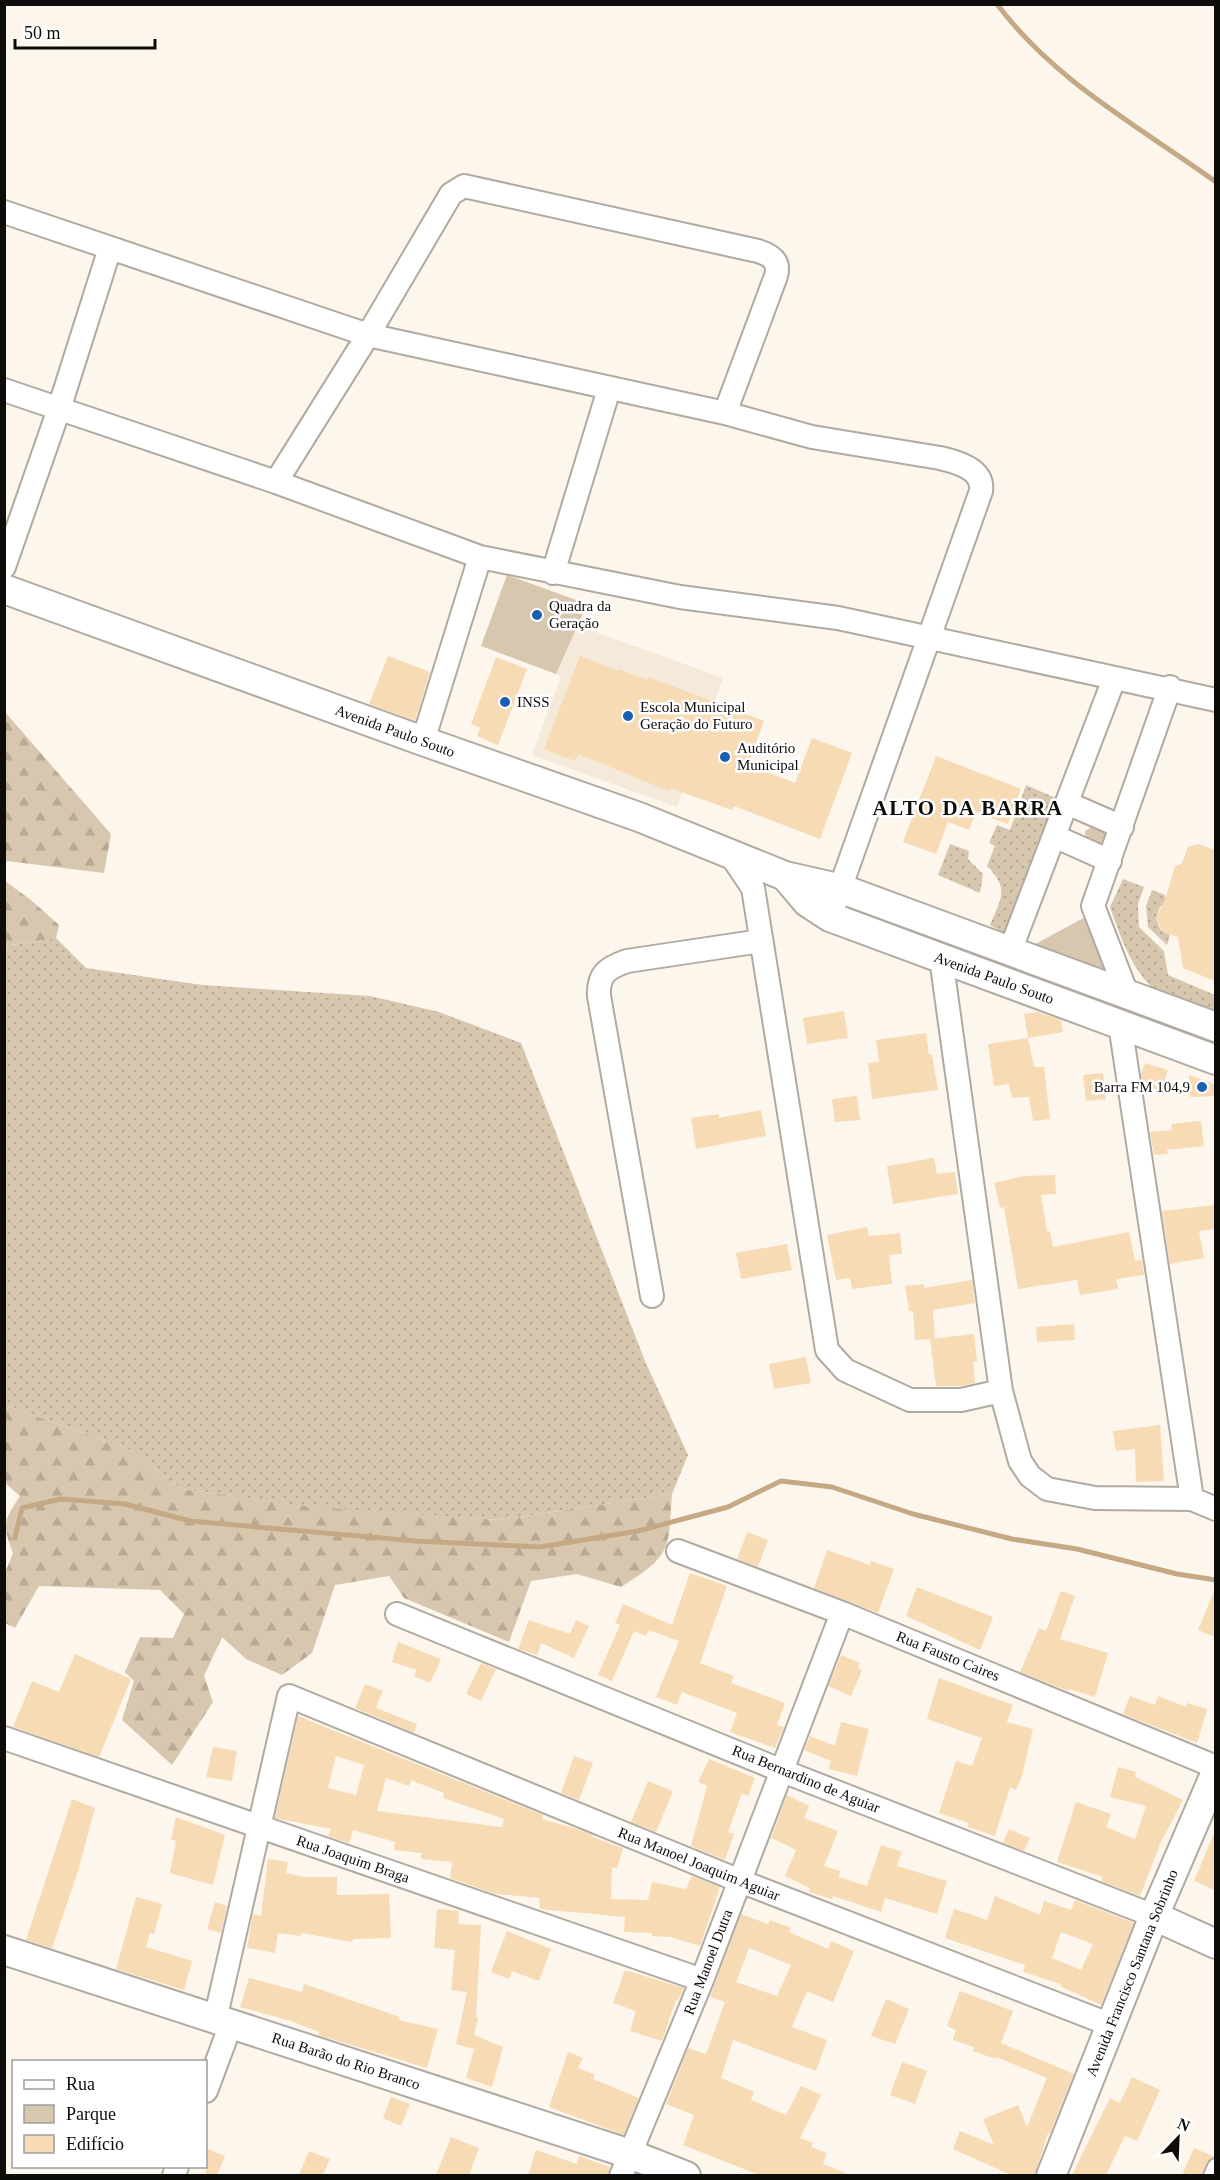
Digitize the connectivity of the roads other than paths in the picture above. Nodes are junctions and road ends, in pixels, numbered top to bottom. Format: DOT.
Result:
graph roads {
  1 [pos="4,212"];
  2 [pos="110,248"];
  3 [pos="368,335"];
  4 [pos="609,389"];
  5 [pos="4,390"];
  6 [pos="59,409"];
  7 [pos="725,413"];
  8 [pos="276,482"];
  9 [pos="480,557"];
  10 [pos="4,567"];
  11 [pos="553,573"];
  12 [pos="4,590"];
  13 [pos="928,639"];
  14 [pos="1113,679"];
  15 [pos="1170,687"];
  16 [pos="1215,700"];
  17 [pos="423,741"];
  18 [pos="1067,803"];
  19 [pos="1122,827"];
  20 [pos="1054,836"];
  21 [pos="730,854"];
  22 [pos="1110,861"];
  23 [pos="785,876"];
  24 [pos="842,889"];
  25 [pos="830,917"];
  26 [pos="761,941"];
  27 [pos="1010,951"];
  28 [pos="941,958"];
  29 [pos="1127,994"];
  30 [pos="1120,1024"];
  31 [pos="1215,1027"];
  32 [pos="1215,1060"];
  33 [pos="652,1296"];
  34 [pos="1000,1391"];
  35 [pos="1192,1499"];
  36 [pos="1215,1509"];
  37 [pos="678,1551"];
  38 [pos="842,1613"];
  39 [pos="397,1614"];
  40 [pos="4,1738"];
  41 [pos="1215,1767"];
  42 [pos="780,1770"];
  43 [pos="1215,1772"];
  44 [pos="258,1826"];
  45 [pos="740,1881"];
  46 [pos="1154,1916"];
  47 [pos="1215,1944"];
  48 [pos="4,1950"];
  49 [pos="702,1980"];
  50 [pos="223,2022"];
  51 [pos="1111,2025"];
  52 [pos="207,2087"];
  53 [pos="625,2165"];
  54 [pos="1215,2167"];
  55 [pos="686,2175"];
  56 [pos="1051,2175"];
  57 [pos="1212,2175"];
  1 -- 2 [label="street"];
  2 -- 3 [label="street"];
  2 -- 6 [label="street"];
  3 -- 4 [label="street"];
  3 -- 7 [label="street"];
  3 -- 8 [label="street"];
  4 -- 7 [label="street"];
  4 -- 11 [label="street"];
  5 -- 6 [label="street"];
  6 -- 8 [label="street"];
  6 -- 10 [label="street"];
  7 -- 13 [label="street"];
  8 -- 9 [label="street"];
  9 -- 11 [label="street"];
  9 -- 17 [label="street"];
  11 -- 13 [label="street"];
  12 -- 17 [label="street, Avenida Paulo Souto"];
  13 -- 14 [label="street"];
  13 -- 24 [label="street"];
  14 -- 15 [label="street"];
  14 -- 18 [label="street"];
  15 -- 16 [label="street"];
  15 -- 19 [label="street"];
  17 -- 21 [label="street, Avenida Paulo Souto"];
  18 -- 19 [label="street"];
  18 -- 20 [label="street"];
  19 -- 22 [label="street"];
  20 -- 22 [label="street"];
  20 -- 27 [label="street"];
  21 -- 23 [label="street, Avenida Paulo Souto"];
  21 -- 26 [label="street"];
  22 -- 29 [label="street"];
  23 -- 24 [label="street, Avenida Paulo Souto"];
  23 -- 25 [label="street, Avenida Paulo Souto"];
  24 -- 25 [label="street"];
  24 -- 27 [label="street, Avenida Paulo Souto"];
  25 -- 28 [label="street, Avenida Paulo Souto"];
  26 -- 33 [label="street"];
  26 -- 34 [label="street"];
  27 -- 29 [label="street, Avenida Paulo Souto"];
  28 -- 30 [label="street, Avenida Paulo Souto"];
  28 -- 34 [label="street"];
  29 -- 31 [label="street, Avenida Paulo Souto"];
  30 -- 32 [label="street, Avenida Paulo Souto"];
  30 -- 35 [label="street"];
  34 -- 35 [label="street"];
  35 -- 36 [label="street"];
  37 -- 38 [label="street, Rua Fausto Caires"];
  38 -- 41 [label="street, Rua Fausto Caires"];
  38 -- 42 [label="street, Rua Manoel Dutra"];
  39 -- 42 [label="street, Rua Bernardino de Aguiar"];
  40 -- 44 [label="street, Rua Joaquim Braga"];
  42 -- 45 [label="street, Rua Manoel Dutra"];
  42 -- 46 [label="street, Rua Bernardino de Aguiar"];
  43 -- 46 [label="street, Avenida Francisco Santana Sobrinho"];
  44 -- 45 [label="street, Rua Manoel Joaquim Aguiar"];
  44 -- 49 [label="street, Rua Joaquim Braga"];
  44 -- 50 [label="street"];
  45 -- 49 [label="street, Rua Manoel Dutra"];
  45 -- 51 [label="street, Rua Manoel Joaquim Aguiar"];
  46 -- 47 [label="street, Rua Bernardino de Aguiar"];
  46 -- 51 [label="street, Avenida Francisco Santana Sobrinho"];
  48 -- 50 [label="street, Rua Barão do Rio Branco"];
  49 -- 53 [label="street, Rua Manoel Dutra"];
  50 -- 52 [label="street"];
  50 -- 53 [label="street, Rua Barão do Rio Branco"];
  51 -- 56 [label="street, Avenida Francisco Santana Sobrinho"];
  53 -- 55 [label="street, Rua Barão do Rio Branco"];
  54 -- 57 [label="street"];
}
